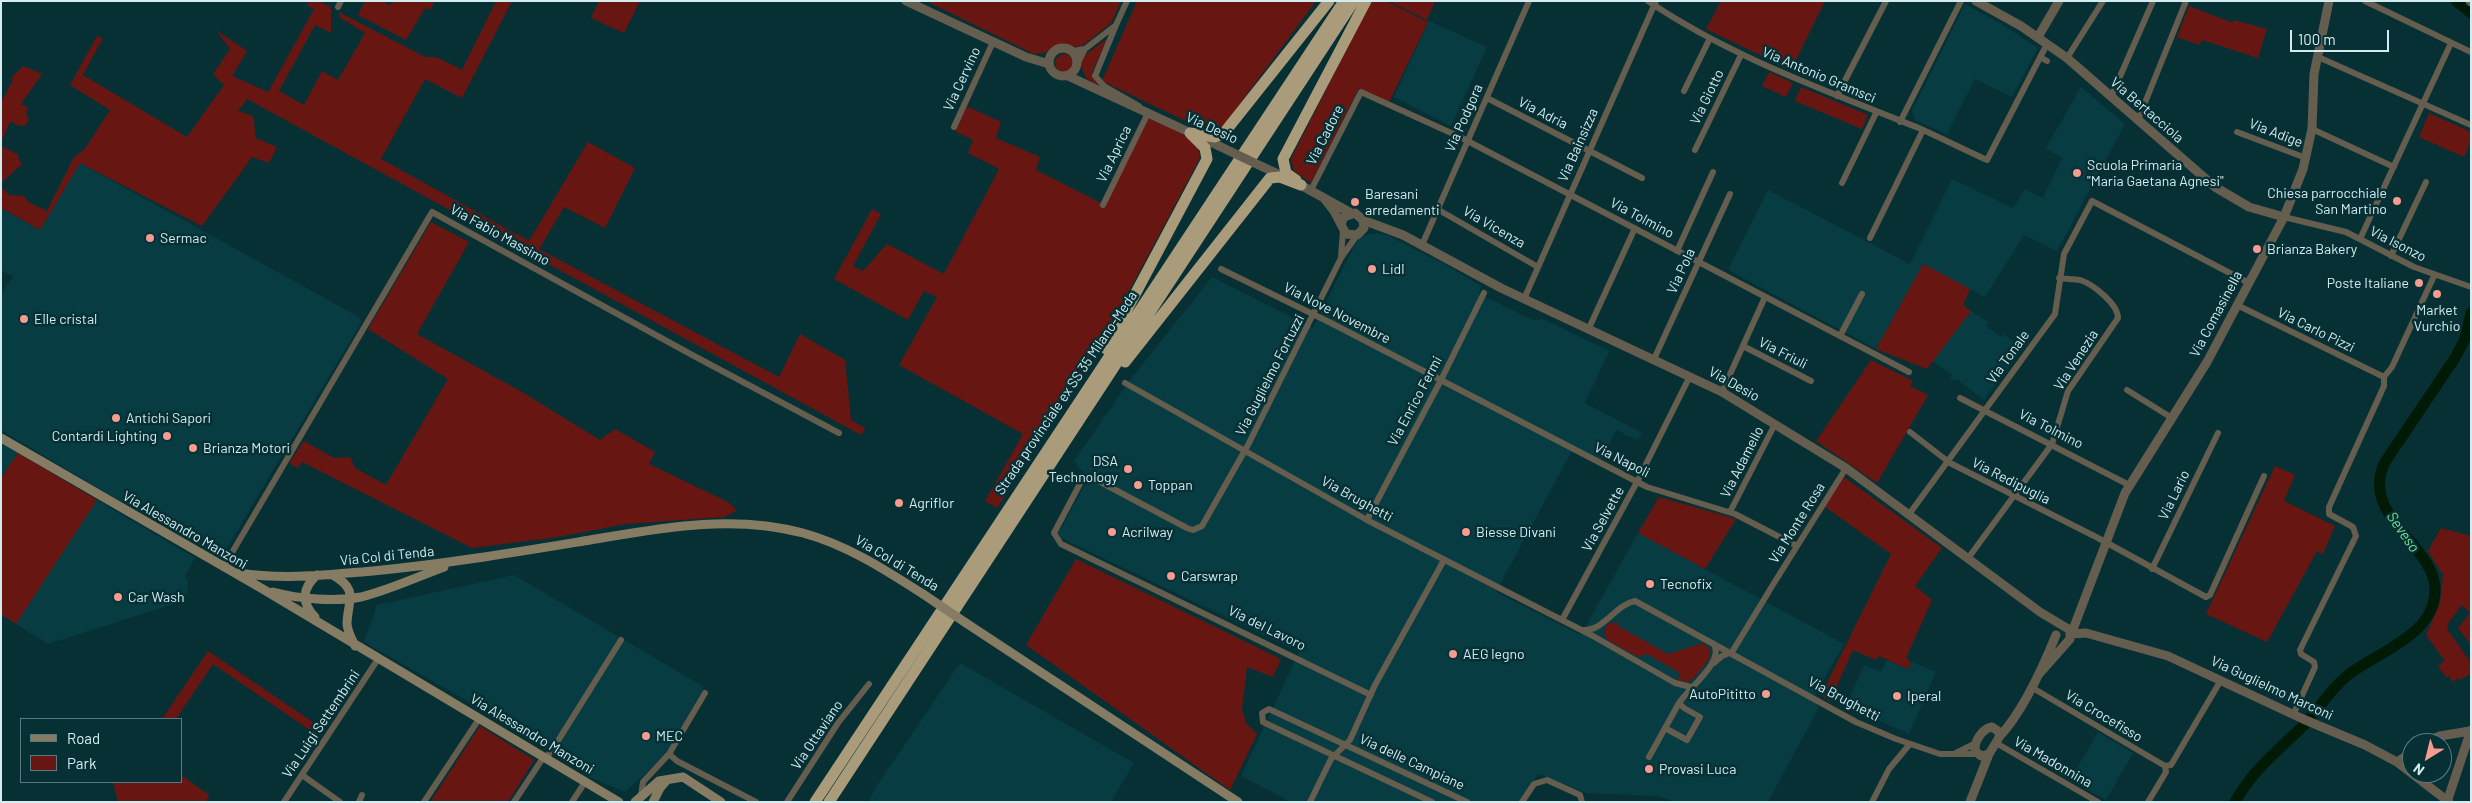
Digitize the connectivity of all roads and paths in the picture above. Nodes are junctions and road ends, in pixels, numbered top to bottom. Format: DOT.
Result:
graph roads {
  1 [pos="906,1"];
  2 [pos="1127,1"];
  3 [pos="1329,1"];
  4 [pos="1344,1"];
  5 [pos="1354,1"];
  6 [pos="1366,1"];
  7 [pos="1529,1"];
  8 [pos="1886,1"];
  9 [pos="1961,1"];
  10 [pos="1976,1"];
  11 [pos="2059,1"];
  12 [pos="2102,1"];
  13 [pos="2154,1"];
  14 [pos="2186,1"];
  15 [pos="2330,1"];
  16 [pos="2365,1"];
  17 [pos="1653,3"];
  18 [pos="1116,25"];
  19 [pos="2038,36"];
  20 [pos="1710,38"];
  21 [pos="993,42"];
  22 [pos="2451,42"];
  23 [pos="2047,44"];
  24 [pos="1085,49"];
  25 [pos="1073,51"];
  26 [pos="2471,52"];
  27 [pos="1741,55"];
  28 [pos="2040,57"];
  29 [pos="2318,57"];
  30 [pos="2067,58"];
  31 [pos="1050,59"];
  32 [pos="2047,61"];
  33 [pos="1076,68"];
  34 [pos="1068,76"];
  35 [pos="1087,84"];
  36 [pos="1684,91"];
  37 [pos="1361,92"];
  38 [pos="1837,96"];
  39 [pos="2111,97"];
  40 [pos="1487,98"];
  41 [pos="2422,104"];
  42 [pos="1147,112"];
  43 [pos="1876,113"];
  44 [pos="2138,120"];
  45 [pos="1900,122"];
  46 [pos="2471,125"];
  47 [pos="954,127"];
  48 [pos="2312,129"];
  49 [pos="1923,130"];
  50 [pos="2237,132"];
  51 [pos="1190,133"];
  52 [pos="1467,141"];
  53 [pos="1588,150"];
  54 [pos="1695,150"];
  55 [pos="2306,158"];
  56 [pos="2394,167"];
  57 [pos="1713,172"];
  58 [pos="1642,178"];
  59 [pos="2426,182"];
  60 [pos="1842,183"];
  61 [pos="1305,187"];
  62 [pos="1570,194"];
  63 [pos="1730,194"];
  64 [pos="1324,198"];
  65 [pos="1103,205"];
  66 [pos="1438,209"];
  67 [pos="1351,213"];
  68 [pos="2284,217"];
  69 [pos="1363,220"];
  70 [pos="1342,228"];
  71 [pos="1635,228"];
  72 [pos="1387,229"];
  73 [pos="1360,233"];
  74 [pos="1870,238"];
  75 [pos="2360,239"];
  76 [pos="1422,245"];
  77 [pos="1677,250"];
  78 [pos="2391,256"];
  79 [pos="1341,258"];
  80 [pos="1698,262"];
  81 [pos="1538,267"];
  82 [pos="1221,269"];
  83 [pos="2434,276"];
  84 [pos="2059,278"];
  85 [pos="2248,284"];
  86 [pos="2471,286"];
  87 [pos="1484,293"];
  88 [pos="1862,294"];
  89 [pos="1765,297"];
  90 [pos="1524,299"];
  91 [pos="2237,305"];
  92 [pos="1315,315"];
  93 [pos="1589,328"];
  94 [pos="1840,336"];
  95 [pos="1743,346"];
  96 [pos="1654,359"];
  97 [pos="1909,372"];
  98 [pos="1690,376"];
  99 [pos="2384,377"];
  100 [pos="1441,380"];
  101 [pos="1811,382"];
  102 [pos="1126,383"];
  103 [pos="2127,390"];
  104 [pos="1722,392"];
  105 [pos="1097,393"];
  106 [pos="1960,398"];
  107 [pos="1076,405"];
  108 [pos="1984,410"];
  109 [pos="2172,418"];
  110 [pos="1775,424"];
  111 [pos="839,432"];
  112 [pos="1910,432"];
  113 [pos="2218,433"];
  114 [pos="1,438"];
  115 [pos="2052,444"];
  116 [pos="1246,450"];
  117 [pos="1948,460"];
  118 [pos="1846,468"];
  119 [pos="2264,476"];
  120 [pos="1637,482"];
  121 [pos="2129,486"];
  122 [pos="2013,496"];
  123 [pos="1073,497"];
  124 [pos="1730,512"];
  125 [pos="1910,514"];
  126 [pos="1367,520"];
  127 [pos="2106,542"];
  128 [pos="1797,546"];
  129 [pos="1969,557"];
  130 [pos="1444,560"];
  131 [pos="459,562"];
  132 [pos="2152,569"];
  133 [pos="227,570"];
  134 [pos="318,575"];
  135 [pos="333,575"];
  136 [pos="261,588"];
  137 [pos="305,597"];
  138 [pos="352,598"];
  139 [pos="1562,620"];
  140 [pos="320,623"];
  141 [pos="1598,627"];
  142 [pos="1580,630"];
  143 [pos="2066,630"];
  144 [pos="621,640"];
  145 [pos="1601,641"];
  146 [pos="1714,644"];
  147 [pos="356,646"];
  148 [pos="1732,652"];
  149 [pos="378,659"];
  150 [pos="1714,663"];
  151 [pos="2039,674"];
  152 [pos="2221,680"];
  153 [pos="1676,683"];
  154 [pos="869,684"];
  155 [pos="2031,687"];
  156 [pos="1691,688"];
  157 [pos="705,693"];
  158 [pos="1371,694"];
  159 [pos="1684,696"];
  160 [pos="1680,703"];
  161 [pos="2294,714"];
  162 [pos="479,719"];
  163 [pos="1665,728"];
  164 [pos="2470,731"];
  165 [pos="2455,733"];
  166 [pos="2452,734"];
  167 [pos="1997,736"];
  168 [pos="1976,743"];
  169 [pos="1347,745"];
  170 [pos="1909,745"];
  171 [pos="2464,748"];
  172 [pos="670,754"];
  173 [pos="1982,754"];
  174 [pos="1951,755"];
  175 [pos="1334,756"];
  176 [pos="1649,757"];
  177 [pos="544,758"];
  178 [pos="2402,759"];
  179 [pos="2397,762"];
  180 [pos="2165,766"];
  181 [pos="302,775"];
  182 [pos="670,778"];
  183 [pos="585,782"];
  184 [pos="362,794"];
  185 [pos="638,799"];
  186 [pos="618,801"];
  187 [pos="2448,801"];
  188 [pos="284,802"];
  189 [pos="340,802"];
  190 [pos="359,802"];
  191 [pos="424,802"];
  192 [pos="514,802"];
  193 [pos="572,802"];
  194 [pos="653,802"];
  195 [pos="721,802"];
  196 [pos="756,802"];
  197 [pos="787,802"];
  198 [pos="815,802"];
  199 [pos="829,802"];
  200 [pos="1238,802"];
  201 [pos="1310,802"];
  202 [pos="1432,802"];
  203 [pos="1467,802"];
  204 [pos="1522,802"];
  205 [pos="1582,802"];
  206 [pos="1872,802"];
  207 [pos="1970,802"];
  208 [pos="2098,802"];
  209 [pos="2148,802"];
  1 -- 21 [label="street"];
  2 -- 18 [label="street"];
  3 -- 51 [label="highway"];
  4 -- 107 [label="highway, Strada provinciale ex SS 35 Milano-Meda"];
  5 -- 105 [label="highway, Strada provinciale ex SS 35 Milano-Meda"];
  6 -- 61 [label="highway"];
  7 -- 40 [label="street, Via Podgora"];
  8 -- 38 [label="street"];
  9 -- 45 [label="street"];
  10 -- 19 [label="street, Via Bertacciola"];
  11 -- 19 [label="street"];
  12 -- 30 [label="street"];
  13 -- 39 [label="street"];
  14 -- 44 [label="street"];
  15 -- 29 [label="street, Via Comasinella"];
  16 -- 22 [label="street"];
  17 -- 20 [label="street, Via Antonio Gramsci"];
  17 -- 53 [label="street, Via Bainsizza"];
  18 -- 24 [label="street"];
  18 -- 42 [label="street"];
  19 -- 23 [label="street, Via Bertacciola"];
  20 -- 27 [label="street, Via Antonio Gramsci"];
  20 -- 36 [label="street"];
  21 -- 31 [label="street"];
  21 -- 47 [label="street, Via Cervino"];
  22 -- 26 [label="street"];
  22 -- 41 [label="street"];
  23 -- 28 [label="street"];
  23 -- 30 [label="street, Via Bertacciola"];
  24 -- 25 [label="street"];
  24 -- 33 [label="street"];
  25 -- 31 [label="street"];
  25 -- 33 [label="street"];
  27 -- 38 [label="street, Via Antonio Gramsci"];
  27 -- 54 [label="street, Via Giotto"];
  28 -- 32 [label="street"];
  28 -- 49 [label="street, Via Antonio Gramsci"];
  29 -- 41 [label="street"];
  29 -- 48 [label="street, Via Comasinella"];
  30 -- 39 [label="street, Via Bertacciola"];
  31 -- 34 [label="street"];
  33 -- 34 [label="street"];
  33 -- 35 [label="street, Via Desio"];
  34 -- 35 [label="street, Via Desio"];
  35 -- 42 [label="street, Via Desio"];
  37 -- 52 [label="street, Via Tolmino"];
  37 -- 61 [label="street, Via Cadore"];
  38 -- 43 [label="street, Via Antonio Gramsci"];
  39 -- 44 [label="street, Via Bertacciola"];
  40 -- 52 [label="street, Via Podgora"];
  40 -- 53 [label="street, Via Adria"];
  41 -- 46 [label="street"];
  41 -- 56 [label="street"];
  42 -- 51 [label="street, Via Desio"];
  42 -- 65 [label="street, Via Aprica"];
  43 -- 45 [label="street, Via Antonio Gramsci"];
  43 -- 60 [label="street"];
  44 -- 68 [label="street, Via Bertacciola"];
  45 -- 49 [label="street, Via Antonio Gramsci"];
  48 -- 55 [label="street, Via Comasinella"];
  48 -- 56 [label="street"];
  49 -- 74 [label="street"];
  50 -- 55 [label="street, Via Adige"];
  51 -- 61 [label="street, Via Desio, bridge"];
  51 -- 107 [label="highway"];
  52 -- 62 [label="street, Via Tolmino"];
  52 -- 66 [label="street, Via Podgora"];
  53 -- 58 [label="street, Via Adria"];
  53 -- 62 [label="street, Via Bainsizza"];
  55 -- 68 [label="street, Via Comasinella"];
  56 -- 75 [label="street"];
  57 -- 77 [label="street"];
  59 -- 78 [label="street"];
  61 -- 64 [label="street, Via Desio"];
  61 -- 105 [label="highway"];
  62 -- 71 [label="street, Via Tolmino"];
  62 -- 81 [label="street, Via Bainsizza"];
  63 -- 80 [label="street, Via Pola"];
  64 -- 67 [label="street, Via Desio"];
  64 -- 70 [label="street, Via Desio"];
  66 -- 76 [label="street, Via Podgora"];
  66 -- 81 [label="street, Via Vicenza"];
  67 -- 69 [label="street"];
  67 -- 70 [label="street"];
  68 -- 75 [label="street, Via Isonzo"];
  68 -- 85 [label="street, Via Comasinella"];
  69 -- 72 [label="street, Via Desio"];
  69 -- 73 [label="street"];
  70 -- 73 [label="street"];
  70 -- 79 [label="street, Via Guglielmo Fortuzzi"];
  71 -- 77 [label="street, Via Tolmino"];
  71 -- 93 [label="street"];
  72 -- 73 [label="street, Via Desio"];
  72 -- 76 [label="street, Via Desio"];
  73 -- 79 [label="street, Via Guglielmo Fortuzzi"];
  75 -- 78 [label="street, Via Isonzo"];
  76 -- 90 [label="street, Via Desio"];
  77 -- 80 [label="street, Via Tolmino"];
  78 -- 83 [label="street, Via Isonzo"];
  79 -- 92 [label="street, Via Guglielmo Fortuzzi"];
  80 -- 89 [label="street, Via Tolmino"];
  80 -- 96 [label="street, Via Pola"];
  81 -- 90 [label="street, Via Bainsizza"];
  82 -- 92 [label="street, Via Nove Novembre"];
  83 -- 86 [label="street, Via Isonzo"];
  83 -- 99 [label="street"];
  84 -- 85 [label="street, Via Tonale"];
  84 -- 108 [label="street, Via Tonale"];
  84 -- 115 [label="street, Via Venezia"];
  85 -- 91 [label="street, Via Comasinella"];
  87 -- 100 [label="street, Via Enrico Fermi"];
  88 -- 94 [label="street"];
  89 -- 94 [label="street, Via Tolmino"];
  89 -- 95 [label="street"];
  90 -- 93 [label="street, Via Desio"];
  91 -- 99 [label="street, Via Carlo Pizzi"];
  91 -- 109 [label="street, Via Comasinella"];
  92 -- 100 [label="street, Via Nove Novembre"];
  92 -- 116 [label="street, Via Guglielmo Fortuzzi"];
  93 -- 96 [label="street, Via Desio"];
  94 -- 97 [label="street, Via Tolmino"];
  95 -- 101 [label="street, Via Friuli"];
  95 -- 104 [label="street"];
  96 -- 98 [label="street, Via Desio"];
  98 -- 104 [label="street, Via Desio"];
  98 -- 120 [label="street, Via Selvette"];
  99 -- 161 [label="street"];
  100 -- 120 [label="street, Via Napoli"];
  100 -- 126 [label="street, Via Enrico Fermi"];
  102 -- 116 [label="street, Via Brughetti"];
  103 -- 109 [label="street"];
  104 -- 110 [label="street, Via Desio"];
  105 -- 199 [label="highway, Strada provinciale ex SS 35 Milano-Meda"];
  106 -- 108 [label="street, Via Tolmino"];
  107 -- 198 [label="highway, Strada provinciale ex SS 35 Milano-Meda"];
  108 -- 115 [label="street, Via Tolmino"];
  108 -- 117 [label="street, Via Tonale"];
  109 -- 121 [label="street, Via Comasinella"];
  110 -- 118 [label="street, Via Desio"];
  110 -- 124 [label="street, Via Adamello"];
  111 -- 133 [label="street, Via Fabio Massimo"];
  112 -- 117 [label="street, Via Redipuglia"];
  113 -- 132 [label="street, Via Lario"];
  114 -- 133 [label="main road, Via Alessandro Manzoni"];
  115 -- 121 [label="street, Via Tolmino"];
  115 -- 122 [label="street, Via Venezia"];
  116 -- 123 [label="street, Via Guglielmo Fortuzzi"];
  116 -- 126 [label="street, Via Brughetti"];
  117 -- 122 [label="street, Via Redipuglia"];
  117 -- 125 [label="street, Via Tonale"];
  118 -- 125 [label="street, Via Desio"];
  118 -- 128 [label="street, Via Monte Rosa"];
  119 -- 132 [label="street, Via Redipuglia"];
  120 -- 124 [label="street, Via Napoli"];
  120 -- 139 [label="street, Via Selvette"];
  121 -- 127 [label="street, Via Comasinella"];
  122 -- 127 [label="street, Via Redipuglia"];
  122 -- 129 [label="street, Via Venezia"];
  123 -- 158 [label="street, Via del Lavoro"];
  124 -- 128 [label="street, Via Napoli"];
  125 -- 129 [label="street, Via Desio"];
  126 -- 130 [label="street, Via Brughetti"];
  127 -- 132 [label="street, Via Redipuglia"];
  127 -- 143 [label="street, Via Comasinella"];
  128 -- 148 [label="street, Via Monte Rosa"];
  129 -- 143 [label="street, Via Desio"];
  130 -- 139 [label="street, Via Brughetti"];
  130 -- 158 [label="street"];
  131 -- 135 [label="main road, Via Col di Tenda"];
  131 -- 138 [label="main road, Via Col di Tenda"];
  131 -- 200 [label="main road, Via Col di Tenda, bridge"];
  133 -- 134 [label="main road, Via Col di Tenda"];
  133 -- 136 [label="main road, Via Alessandro Manzoni"];
  134 -- 135 [label="main road, Via Col di Tenda"];
  134 -- 137 [label="main road"];
  135 -- 138 [label="main road"];
  136 -- 137 [label="main road, Via Col di Tenda"];
  136 -- 140 [label="main road, Via Alessandro Manzoni"];
  137 -- 138 [label="main road, Via Col di Tenda"];
  137 -- 140 [label="main road"];
  138 -- 147 [label="main road"];
  139 -- 142 [label="street, Via Brughetti"];
  140 -- 147 [label="main road, Via Alessandro Manzoni"];
  141 -- 142 [label="street"];
  141 -- 145 [label="street"];
  141 -- 146 [label="street, Via Brughetti"];
  142 -- 145 [label="street, Via Brughetti"];
  143 -- 151 [label="street, Via Comasinella"];
  143 -- 151 [label="street, Via Comasinella"];
  143 -- 152 [label="street, Via Guglielmo Marconi"];
  144 -- 177 [label="street"];
  145 -- 153 [label="street, Via Brughetti"];
  146 -- 148 [label="street, Via Brughetti"];
  146 -- 150 [label="street"];
  147 -- 149 [label="main road, Via Alessandro Manzoni"];
  148 -- 150 [label="street"];
  148 -- 170 [label="street, Via Brughetti"];
  149 -- 162 [label="main road, Via Alessandro Manzoni"];
  149 -- 181 [label="street, Via Luigi Settembrini"];
  150 -- 156 [label="street"];
  151 -- 155 [label="street, Via Comasinella"];
  152 -- 161 [label="street, Via Guglielmo Marconi"];
  152 -- 180 [label="street"];
  153 -- 156 [label="street, Via Brughetti"];
  153 -- 159 [label="street, Via Brughetti"];
  154 -- 197 [label="street, Via Ottaviano"];
  155 -- 167 [label="street, Via Comasinella"];
  155 -- 180 [label="street, Via Crocefisso"];
  156 -- 159 [label="street"];
  157 -- 172 [label="street"];
  158 -- 169 [label="street, Via delle Campiane"];
  159 -- 160 [label="street"];
  160 -- 163 [label="street"];
  160 -- 163 [label="street"];
  161 -- 179 [label="street, Via Guglielmo Marconi"];
  162 -- 177 [label="main road, Via Alessandro Manzoni"];
  162 -- 191 [label="street"];
  163 -- 176 [label="street"];
  164 -- 165 [label="street"];
  164 -- 171 [label="street"];
  165 -- 166 [label="street"];
  165 -- 171 [label="street"];
  167 -- 168 [label="street"];
  167 -- 173 [label="street"];
  167 -- 208 [label="street, Via Madonnina"];
  168 -- 173 [label="street"];
  168 -- 174 [label="street"];
  169 -- 175 [label="street, Via delle Campiane"];
  169 -- 175 [label="street, Via delle Campiane"];
  169 -- 203 [label="street, Via delle Campiane"];
  170 -- 174 [label="street, Via Brughetti"];
  170 -- 206 [label="street"];
  171 -- 187 [label="street"];
  172 -- 185 [label="street"];
  172 -- 196 [label="street"];
  173 -- 174 [label="street, Via Brughetti"];
  173 -- 207 [label="street"];
  175 -- 201 [label="street, Via delle Campiane"];
  175 -- 202 [label="street, Via delle Campiane"];
  177 -- 183 [label="main road, Via Alessandro Manzoni"];
  177 -- 192 [label="street"];
  178 -- 179 [label="street"];
  179 -- 187 [label="street, Via Guglielmo Marconi"];
  180 -- 209 [label="street"];
  181 -- 188 [label="street, Via Luigi Settembrini"];
  181 -- 189 [label="street"];
  182 -- 185 [label="main road"];
  182 -- 194 [label="main road"];
  182 -- 195 [label="main road"];
  183 -- 186 [label="main road, Via Alessandro Manzoni"];
  183 -- 193 [label="street"];
  184 -- 190 [label="street"];
  185 -- 186 [label="main road, Via Alessandro Manzoni"];
  185 -- 194 [label="main road"];
  204 -- 205 [label="street"];
}
